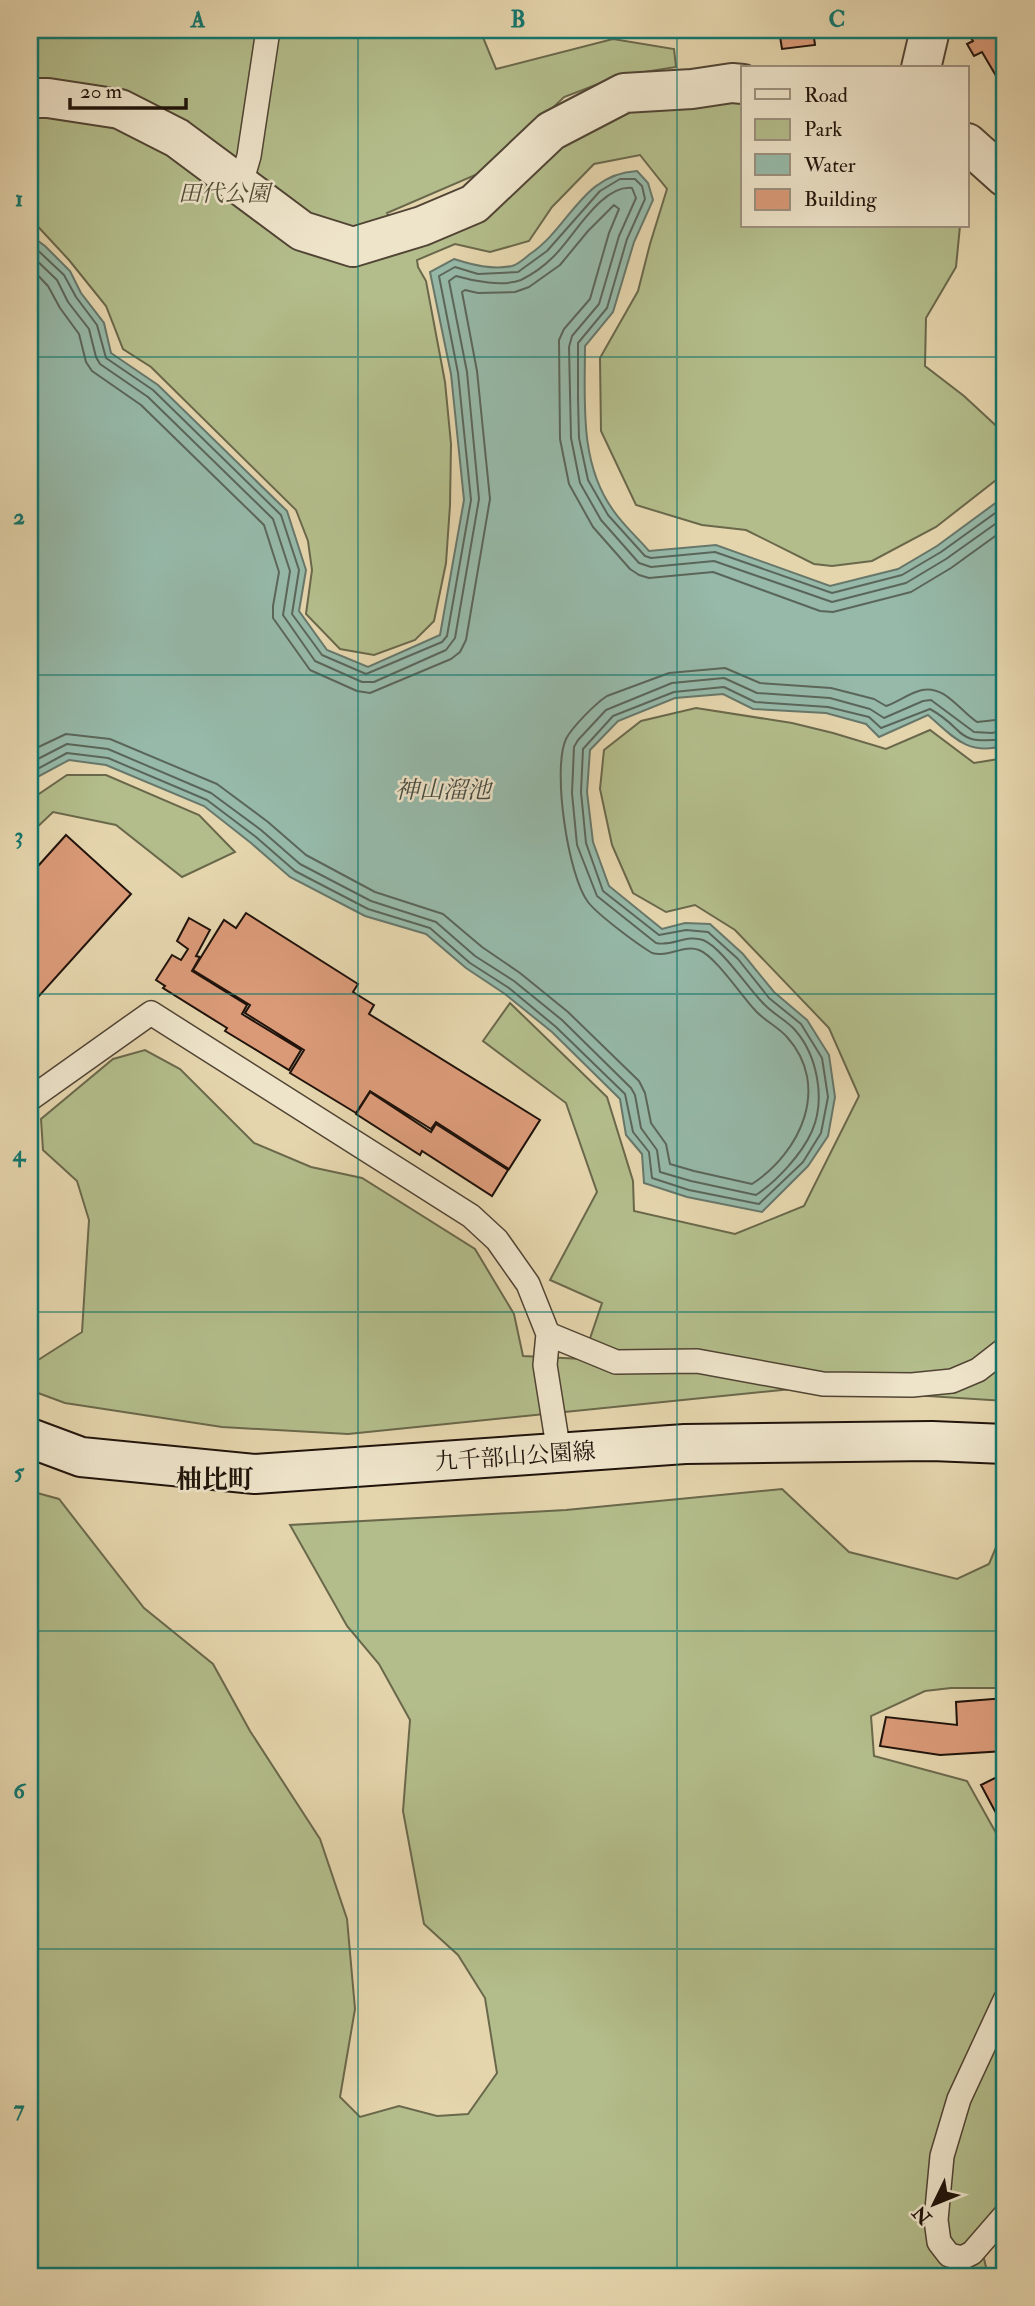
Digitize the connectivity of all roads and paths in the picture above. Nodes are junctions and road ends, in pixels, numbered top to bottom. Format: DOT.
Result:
graph roads {
  1 [pos="268,30"];
  2 [pos="930,30"];
  3 [pos="921,66"];
  4 [pos="741,84"];
  5 [pos="30,98"];
  6 [pos="968,145"];
  7 [pos="1005,177"];
  8 [pos="240,187"];
  9 [pos="30,1099"];
  10 [pos="548,1334"];
  11 [pos="1005,1349"];
  12 [pos="30,1438"];
  13 [pos="1005,1444"];
  14 [pos="559,1453"];
  15 [pos="1005,2000"];
  16 [pos="1005,2215"];
  1 -- 8 [label="lane"];
  2 -- 3 [label="main road"];
  4 -- 8 [label="main road"];
  5 -- 8 [label="main road"];
  6 -- 7 [label="main road"];
  9 -- 10 [label="lane"];
  10 -- 11 [label="lane"];
  10 -- 14 [label="lane"];
  12 -- 14 [label="main road, 九千部山公園線"];
  13 -- 14 [label="main road, 九千部山公園線"];
  15 -- 16 [label="lane"];
}
